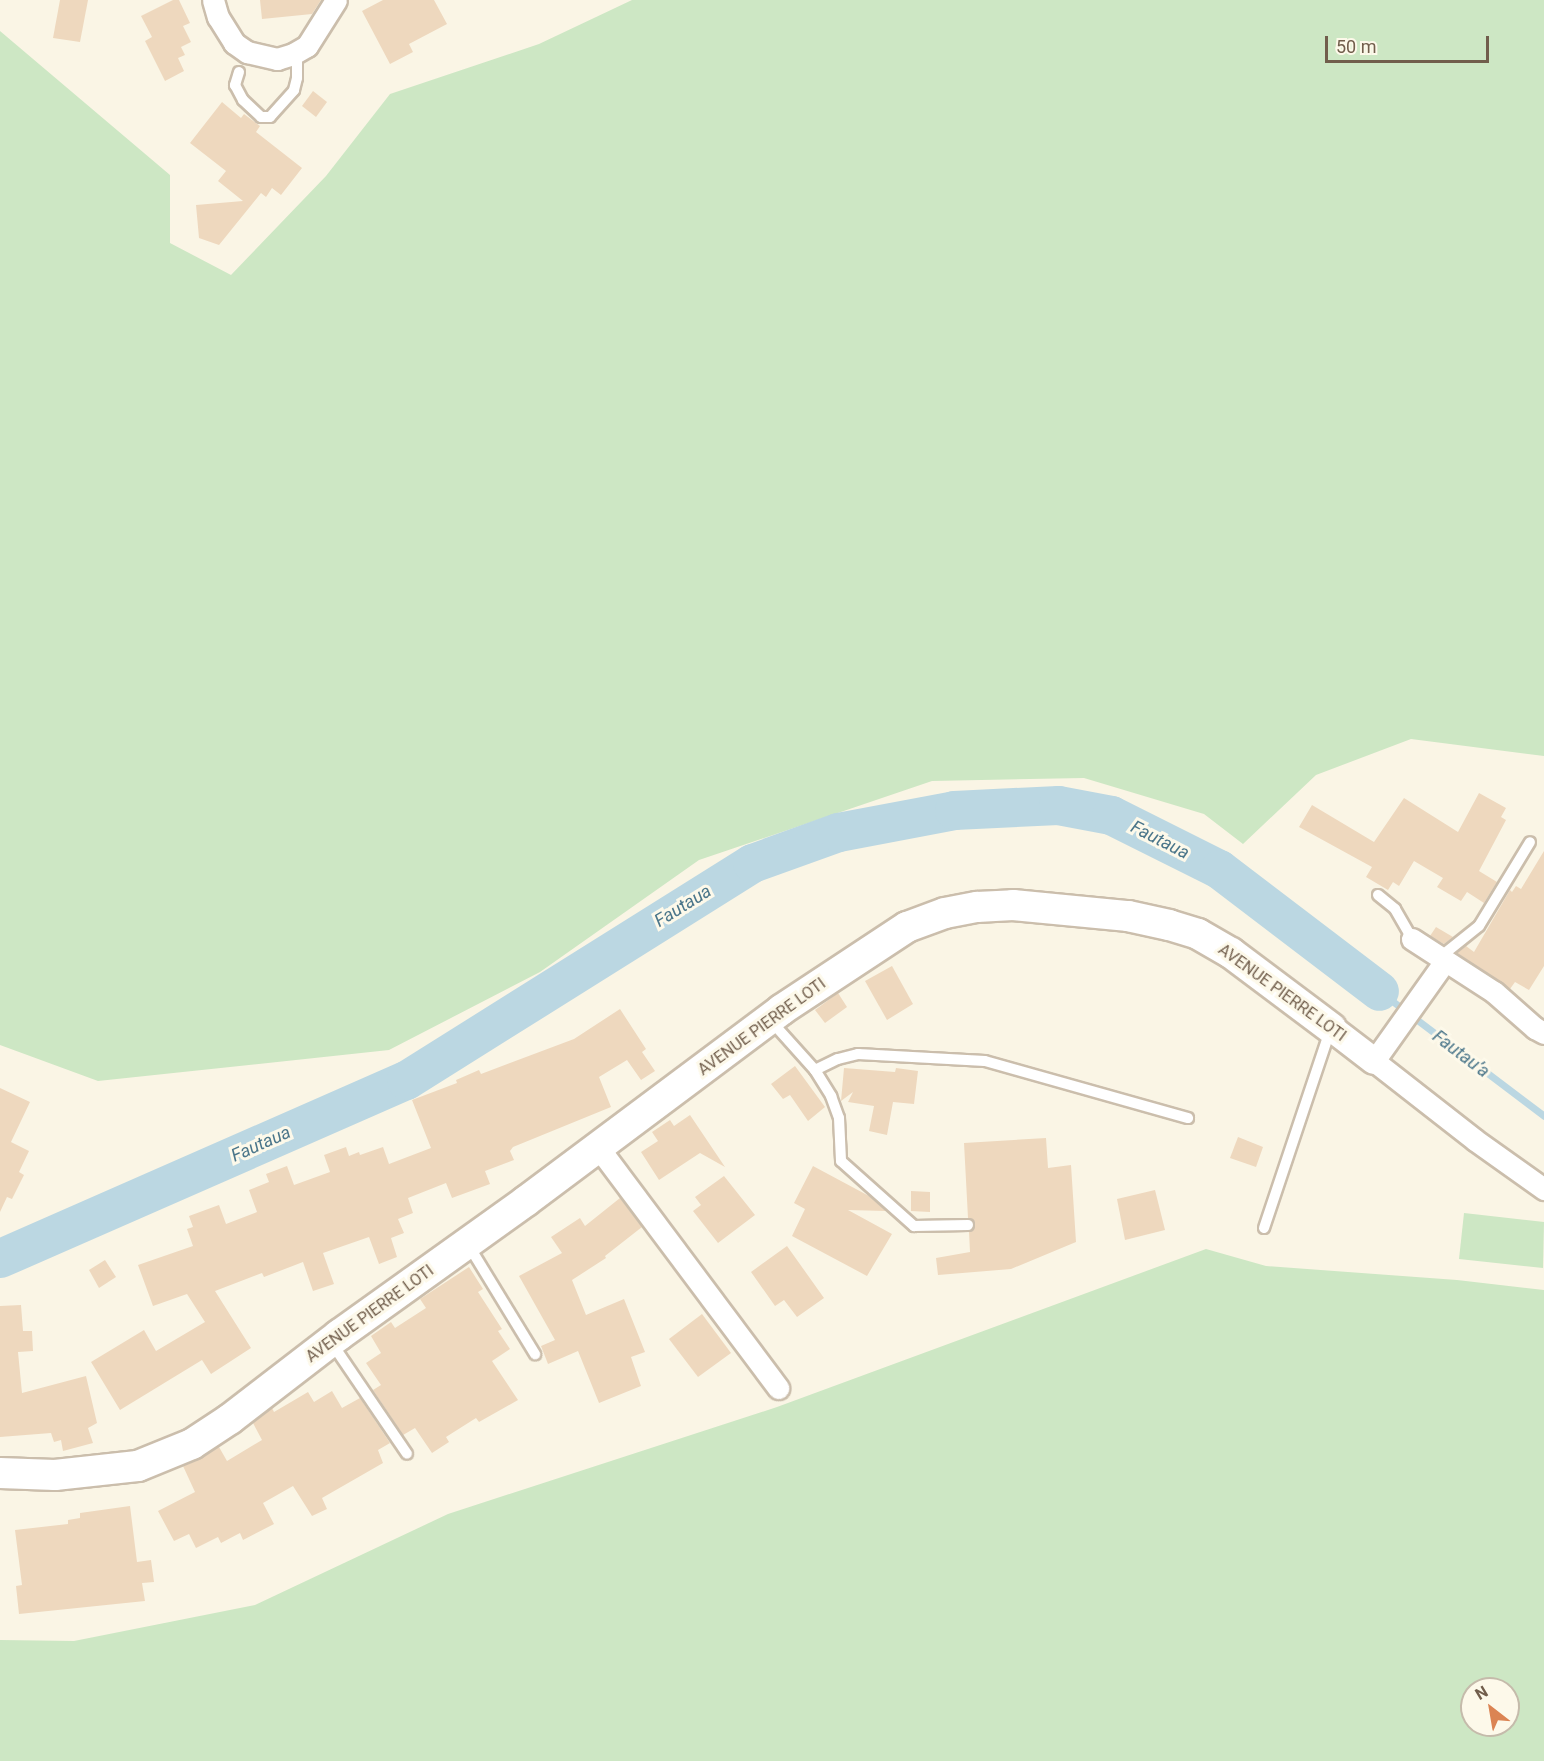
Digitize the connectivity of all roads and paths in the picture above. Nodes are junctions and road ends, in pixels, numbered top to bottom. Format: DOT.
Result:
graph roads {
  1 [pos="213,0"];
  2 [pos="336,0"];
  3 [pos="297,52"];
  4 [pos="239,72"];
  5 [pos="1530,842"];
  6 [pos="1378,895"];
  7 [pos="1412,939"];
  8 [pos="1442,959"];
  9 [pos="770,1019"];
  10 [pos="1331,1028"];
  11 [pos="1544,1033"];
  12 [pos="1374,1061"];
  13 [pos="815,1070"];
  14 [pos="1188,1118"];
  15 [pos="598,1147"];
  16 [pos="1544,1189"];
  17 [pos="968,1225"];
  18 [pos="1264,1228"];
  19 [pos="467,1243"];
  20 [pos="331,1341"];
  21 [pos="535,1354"];
  22 [pos="778,1388"];
  23 [pos="407,1454"];
  24 [pos="0,1473"];
  1 -- 3 [label="street"];
  2 -- 3 [label="street"];
  3 -- 4 [label="lane"];
  5 -- 8 [label="lane"];
  6 -- 7 [label="lane"];
  7 -- 8 [label="street"];
  8 -- 11 [label="street"];
  8 -- 12 [label="street"];
  9 -- 10 [label="main road, AVENUE PIERRE LOTI"];
  9 -- 13 [label="lane"];
  9 -- 15 [label="main road, AVENUE PIERRE LOTI"];
  10 -- 12 [label="street, AVENUE PIERRE LOTI"];
  10 -- 18 [label="lane"];
  12 -- 16 [label="street, AVENUE PIERRE LOTI"];
  13 -- 14 [label="lane"];
  13 -- 17 [label="lane"];
  15 -- 19 [label="main road, AVENUE PIERRE LOTI"];
  15 -- 22 [label="street"];
  19 -- 20 [label="main road, AVENUE PIERRE LOTI"];
  19 -- 21 [label="lane"];
  20 -- 23 [label="lane"];
  20 -- 24 [label="main road, AVENUE PIERRE LOTI"];
}
